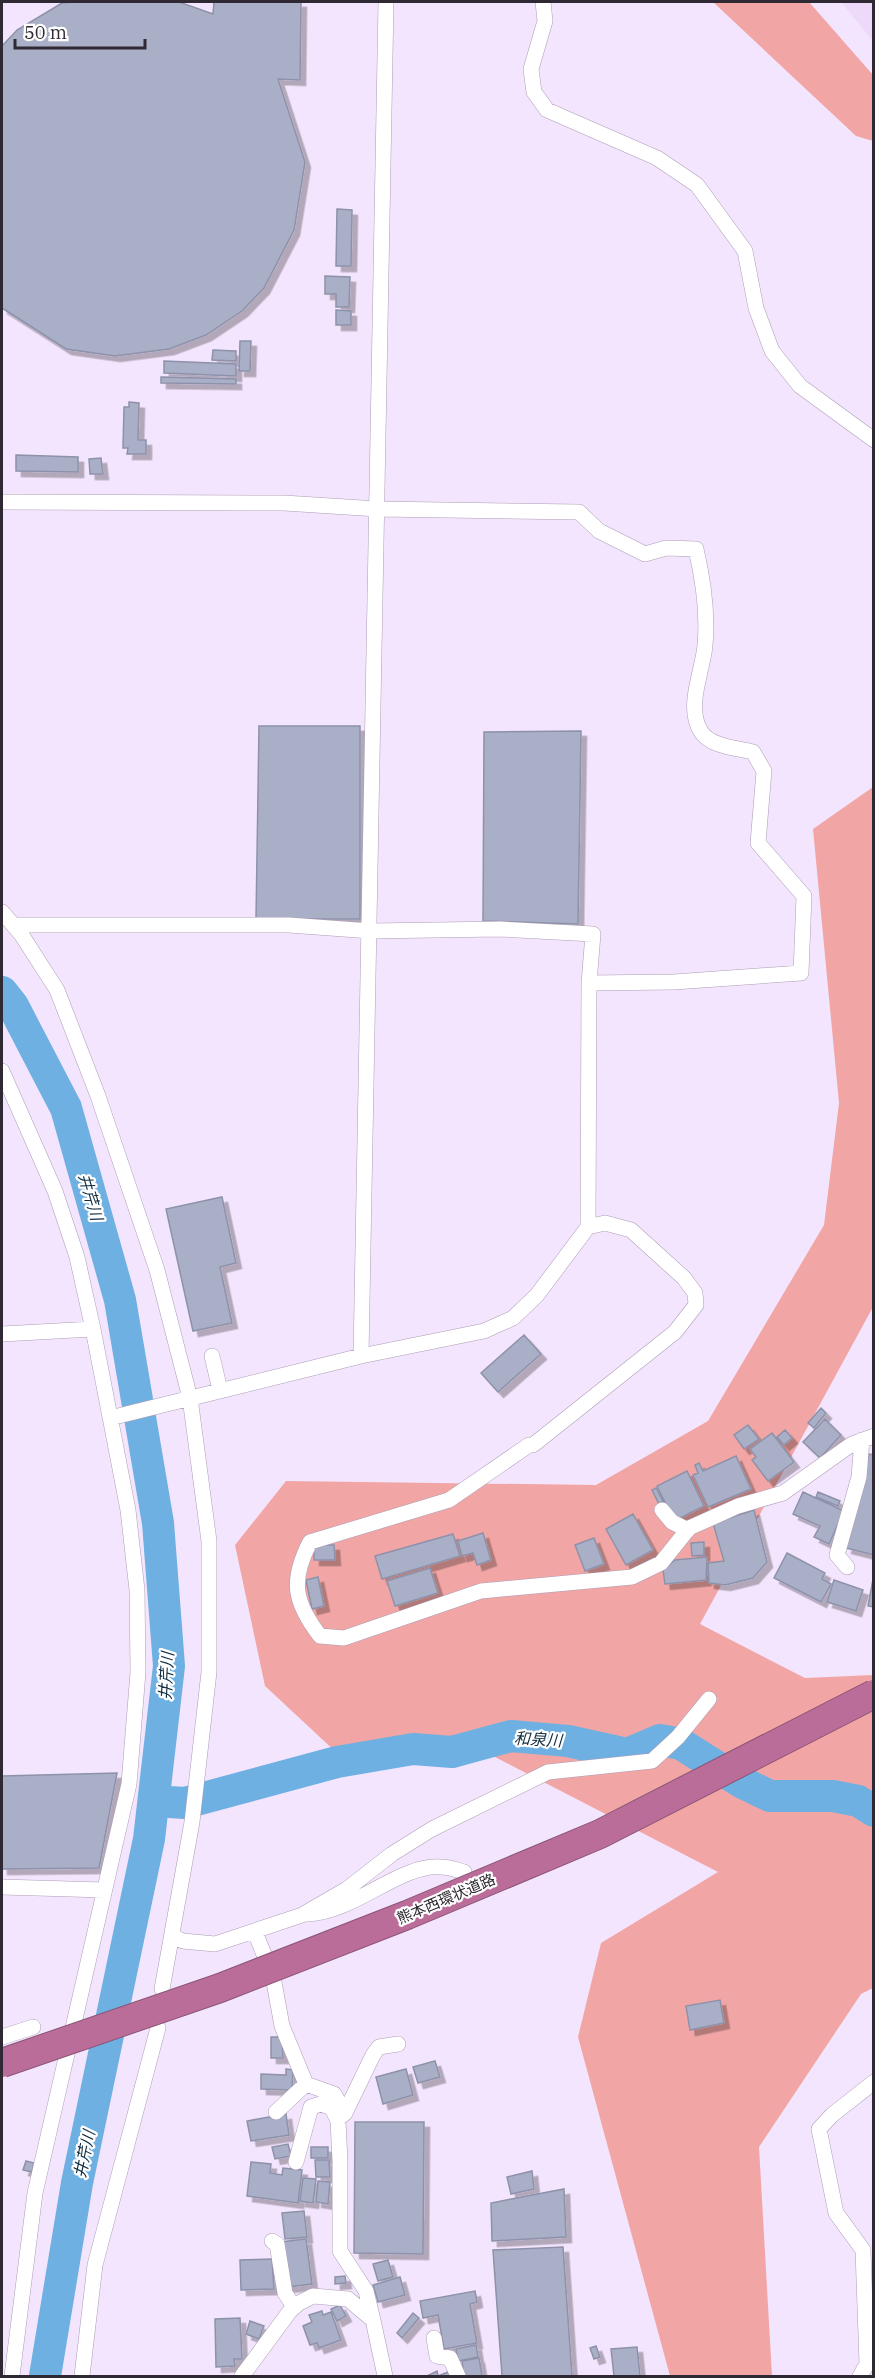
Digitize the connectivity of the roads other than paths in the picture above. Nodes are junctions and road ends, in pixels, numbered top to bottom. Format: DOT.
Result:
graph roads {
  1 [pos="386,2"];
  2 [pos="543,2"];
  3 [pos="873,440"];
  4 [pos="2,502"];
  5 [pos="378,509"];
  6 [pos="2,912"];
  7 [pos="13,925"];
  8 [pos="371,931"];
  9 [pos="589,983"];
  10 [pos="2,1071"];
  11 [pos="588,1227"];
  12 [pos="93,1329"];
  13 [pos="2,1334"];
  14 [pos="212,1356"];
  15 [pos="361,1356"];
  16 [pos="220,1390"];
  17 [pos="190,1398"];
  18 [pos="113,1418"];
  19 [pos="868,1438"];
  20 [pos="662,1510"];
  21 [pos="688,1530"];
  22 [pos="847,1567"];
  23 [pos="873,1694"];
  24 [pos="709,1699"];
  25 [pos="464,1872"];
  26 [pos="2,1887"];
  27 [pos="104,1890"];
  28 [pos="302,1915"];
  29 [pos="255,1932"];
  30 [pos="172,1936"];
  31 [pos="266,1957"];
  32 [pos="274,1982"];
  33 [pos="162,1989"];
  34 [pos="33,2027"];
  35 [pos="158,2028"];
  36 [pos="2,2037"];
  37 [pos="398,2044"];
  38 [pos="2,2063"];
  39 [pos="306,2084"];
  40 [pos="870,2089"];
  41 [pos="276,2112"];
  42 [pos="341,2117"];
  43 [pos="296,2162"];
  44 [pos="272,2241"];
  45 [pos="294,2307"];
  46 [pos="372,2320"];
  47 [pos="434,2338"];
  48 [pos="12,2376"];
  49 [pos="82,2376"];
  50 [pos="242,2376"];
  51 [pos="385,2376"];
  52 [pos="458,2376"];
  53 [pos="860,2376"];
  1 -- 5 [label="street"];
  2 -- 3 [label="street"];
  4 -- 5 [label="street"];
  5 -- 8 [label="street"];
  5 -- 9 [label="street"];
  6 -- 7 [label="street"];
  7 -- 8 [label="street"];
  7 -- 17 [label="street"];
  8 -- 9 [label="street"];
  8 -- 15 [label="street"];
  9 -- 11 [label="street"];
  10 -- 12 [label="street"];
  11 -- 15 [label="street"];
  11 -- 21 [label="street"];
  12 -- 13 [label="street"];
  12 -- 18 [label="street"];
  14 -- 16 [label="street"];
  15 -- 16 [label="street"];
  16 -- 17 [label="street"];
  17 -- 18 [label="street"];
  17 -- 30 [label="street"];
  18 -- 27 [label="street"];
  19 -- 21 [label="street"];
  19 -- 22 [label="street"];
  20 -- 21 [label="street"];
  23 -- 38 [label="highway, 熊本西環状道路, bridge"];
  24 -- 28 [label="street"];
  25 -- 28 [label="street"];
  26 -- 27 [label="street"];
  27 -- 48 [label="street"];
  28 -- 29 [label="street"];
  29 -- 30 [label="street"];
  29 -- 31 [label="street"];
  30 -- 33 [label="street"];
  32 -- 39 [label="street"];
  34 -- 36 [label="street"];
  35 -- 49 [label="street"];
  37 -- 42 [label="street"];
  39 -- 41 [label="street"];
  39 -- 42 [label="street"];
  40 -- 53 [label="street"];
  42 -- 43 [label="street"];
  42 -- 46 [label="street"];
  44 -- 45 [label="street"];
  45 -- 46 [label="street"];
  45 -- 50 [label="street"];
  46 -- 51 [label="street"];
  47 -- 52 [label="street"];
}
